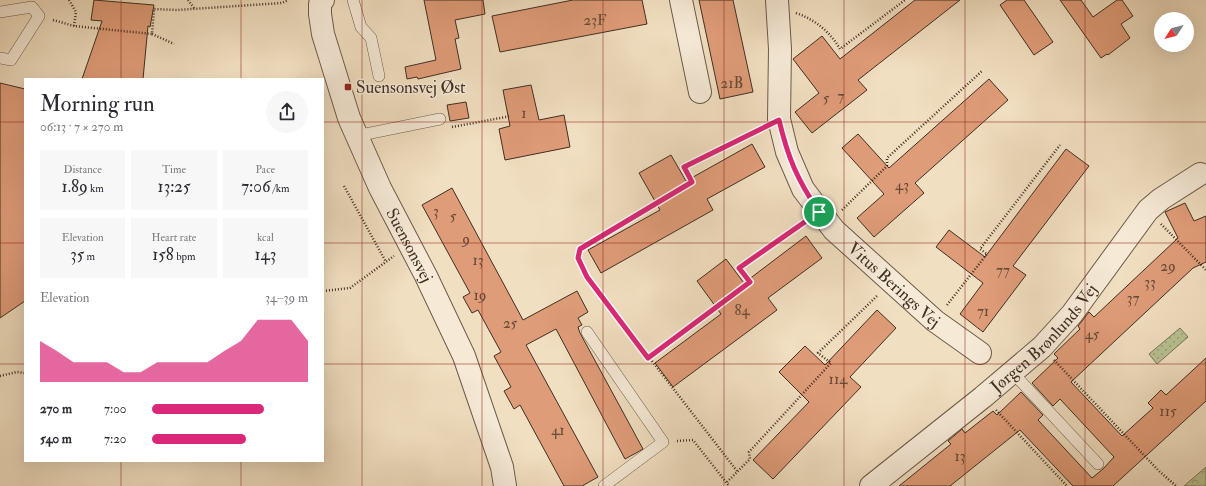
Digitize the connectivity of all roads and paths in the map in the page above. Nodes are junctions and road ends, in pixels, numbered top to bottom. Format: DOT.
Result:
graph roads {
  1 [pos="69,0"];
  2 [pos="188,0"];
  3 [pos="288,0"];
  4 [pos="353,0"];
  5 [pos="681,0"];
  6 [pos="905,0"];
  7 [pos="321,2"];
  8 [pos="778,4"];
  9 [pos="194,8"];
  10 [pos="0,12"];
  11 [pos="39,16"];
  12 [pos="74,26"];
  13 [pos="152,34"];
  14 [pos="174,44"];
  15 [pos="0,58"];
  16 [pos="982,72"];
  17 [pos="379,76"];
  18 [pos="700,92"];
  19 [pos="511,116"];
  20 [pos="440,119"];
  21 [pos="779,120"];
  22 [pos="356,136"];
  23 [pos="1060,146"];
  24 [pos="1200,174"];
  25 [pos="344,186"];
  26 [pos="1148,210"];
  27 [pos="819,212"];
  28 [pos="834,230"];
  29 [pos="410,246"];
  30 [pos="386,262"];
  31 [pos="1206,270"];
  32 [pos="891,282"];
  33 [pos="324,291"];
  34 [pos="935,321"];
  35 [pos="587,332"];
  36 [pos="1042,347"];
  37 [pos="980,353"];
  38 [pos="648,358"];
  39 [pos="1013,372"];
  40 [pos="24,374"];
  41 [pos="0,376"];
  42 [pos="983,397"];
  43 [pos="663,442"];
  44 [pos="1098,464"];
  45 [pos="738,471"];
  46 [pos="726,482"];
  47 [pos="505,486"];
  48 [pos="604,486"];
  49 [pos="729,486"];
  50 [pos="871,486"];
  51 [pos="1067,486"];
  52 [pos="1176,486"];
  1 -- 12 [label="path"];
  2 -- 9 [label="path"];
  3 -- 9 [label="path"];
  4 -- 17 [label="lane"];
  5 -- 18 [label="street"];
  6 -- 8 [label="path"];
  7 -- 22 [label="street, Suensonsvej"];
  8 -- 21 [label="street, Vitus Berings Vej"];
  9 -- 13 [label="path"];
  10 -- 11 [label="lane"];
  11 -- 12 [label="path"];
  11 -- 15 [label="lane"];
  12 -- 13 [label="path"];
  13 -- 14 [label="path"];
  16 -- 28 [label="path"];
  19 -- 20 [label="path"];
  20 -- 22 [label="lane"];
  21 -- 27 [label="street, Vitus Berings Vej"];
  21 -- 38 [label="path"];
  22 -- 29 [label="street, Suensonsvej"];
  23 -- 34 [label="path"];
  24 -- 26 [label="street, Jørgen Brønlunds Vej"];
  25 -- 30 [label="path"];
  26 -- 31 [label="path"];
  26 -- 36 [label="street, Jørgen Brønlunds Vej"];
  27 -- 28 [label="street, Vitus Berings Vej"];
  27 -- 38 [label="path"];
  28 -- 32 [label="street, Vitus Berings Vej"];
  29 -- 30 [label="path"];
  29 -- 47 [label="street, Suensonsvej"];
  30 -- 33 [label="path"];
  32 -- 34 [label="street, Vitus Berings Vej"];
  32 -- 45 [label="path"];
  34 -- 37 [label="street, Vitus Berings Vej"];
  35 -- 43 [label="lane"];
  36 -- 39 [label="street, Jørgen Brønlunds Vej"];
  36 -- 52 [label="path"];
  38 -- 45 [label="path"];
  39 -- 42 [label="street, Jørgen Brønlunds Vej"];
  39 -- 44 [label="lane"];
  40 -- 41 [label="path"];
  42 -- 50 [label="street, Jørgen Brønlunds Vej"];
  42 -- 51 [label="path"];
  43 -- 46 [label="path"];
  43 -- 48 [label="lane"];
  45 -- 46 [label="path"];
  46 -- 49 [label="path"];
}
